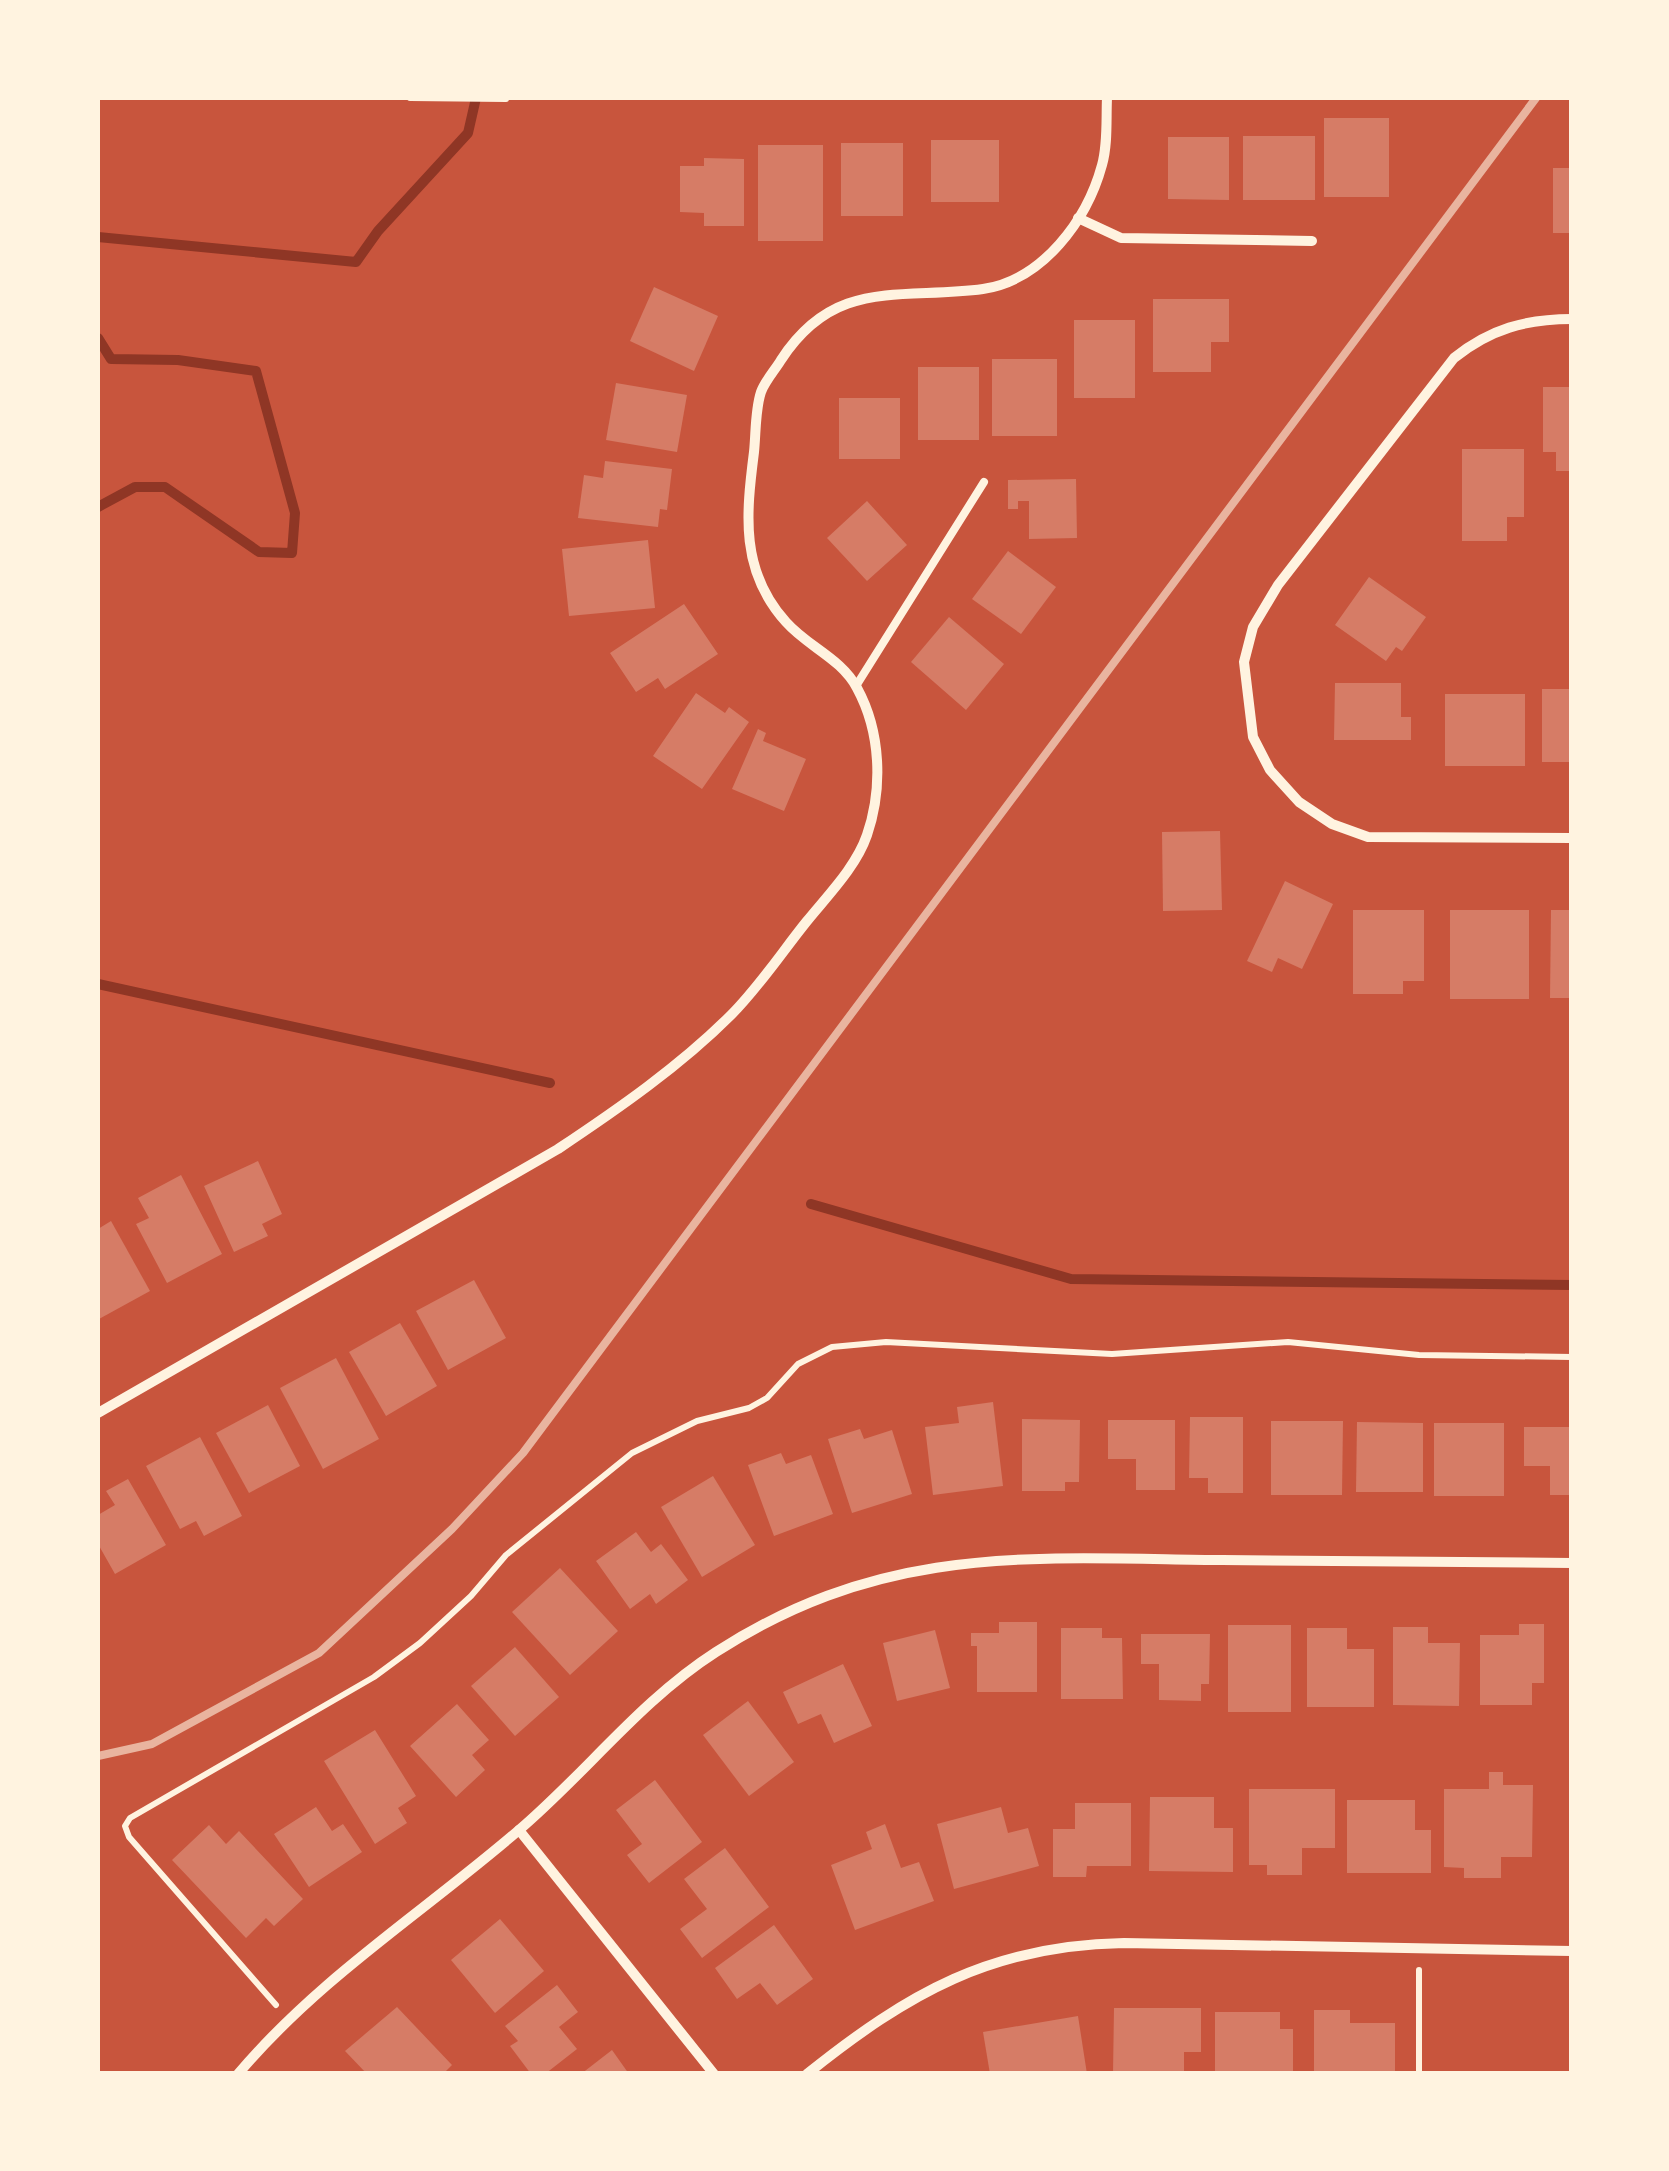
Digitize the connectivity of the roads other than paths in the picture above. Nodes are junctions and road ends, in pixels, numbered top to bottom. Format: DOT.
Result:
graph roads {
  1 [pos="1108,98"];
  2 [pos="1078,218"];
  3 [pos="1312,240"];
  4 [pos="1572,318"];
  5 [pos="984,482"];
  6 [pos="856,686"];
  7 [pos="1572,838"];
  8 [pos="98,1413"];
  9 [pos="1572,1563"];
  10 [pos="519,1830"];
  11 [pos="1572,1951"];
  12 [pos="238,2074"];
  13 [pos="714,2074"];
  14 [pos="807,2074"];
  1 -- 2 [label="street"];
  2 -- 3 [label="street"];
  2 -- 6 [label="street"];
  4 -- 7 [label="street"];
  5 -- 6 [label="lane"];
  6 -- 8 [label="street"];
  9 -- 10 [label="street"];
  10 -- 12 [label="street"];
  10 -- 13 [label="street"];
  11 -- 14 [label="street"];
}
